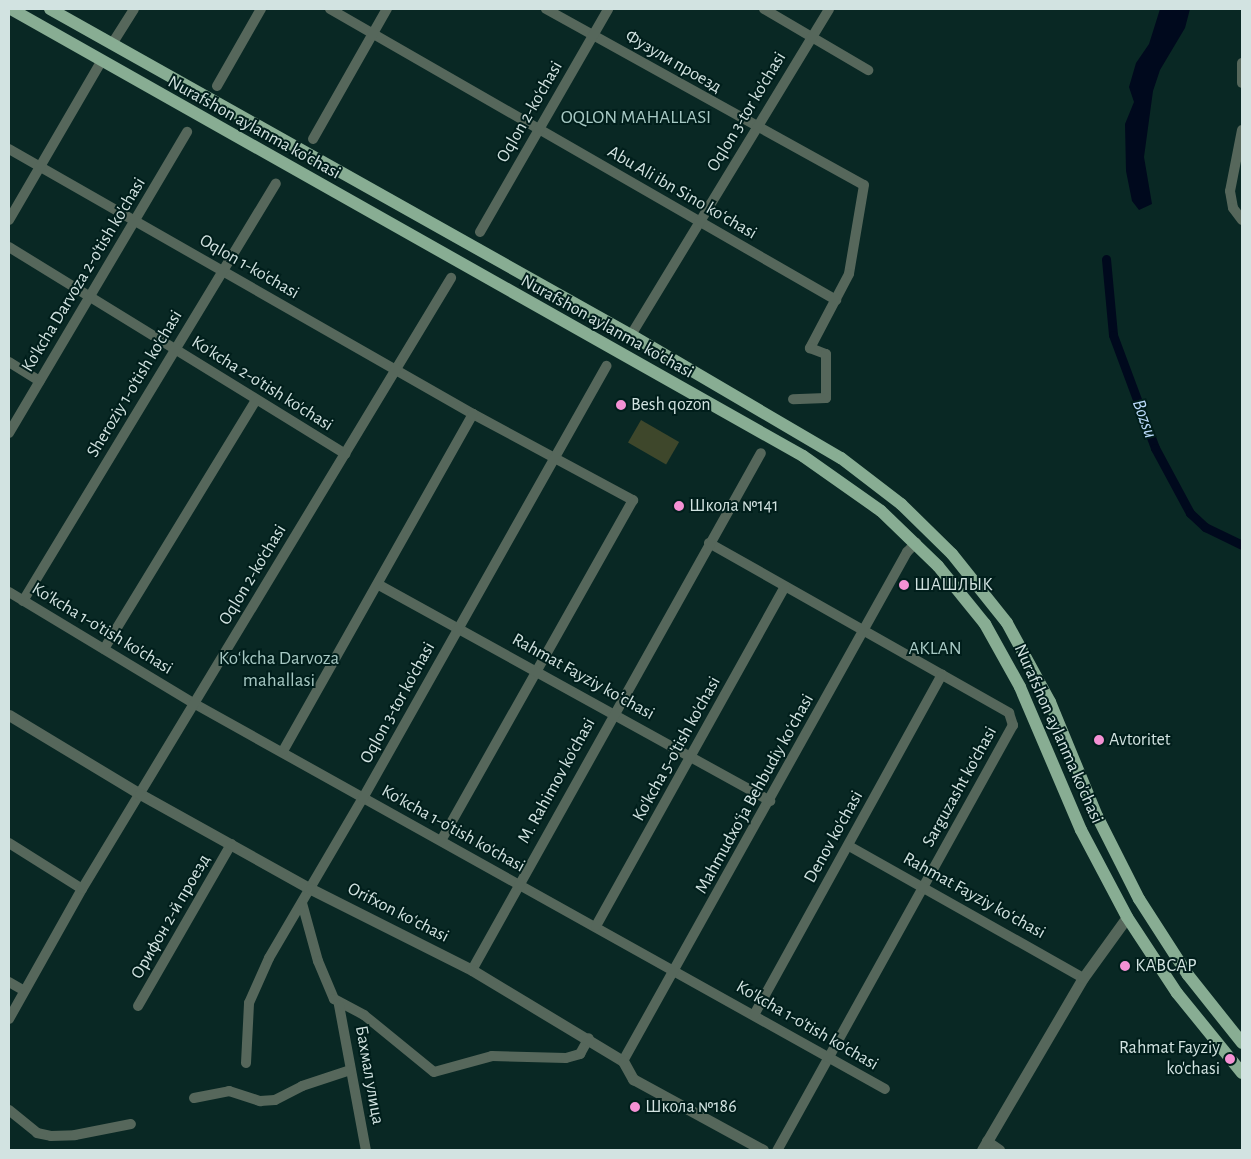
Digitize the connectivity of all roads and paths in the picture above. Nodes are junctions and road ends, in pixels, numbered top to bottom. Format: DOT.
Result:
graph roads {
  1 [pos="11,9"];
  2 [pos="50,9"];
  3 [pos="134,9"];
  4 [pos="261,9"];
  5 [pos="330,9"];
  6 [pos="387,9"];
  7 [pos="546,9"];
  8 [pos="608,9"];
  9 [pos="764,9"];
  10 [pos="828,9"];
  11 [pos="81,26"];
  12 [pos="372,34"];
  13 [pos="593,35"];
  14 [pos="812,37"];
  15 [pos="70,44"];
  16 [pos="112,44"];
  17 [pos="101,62"];
  18 [pos="1242,63"];
  19 [pos="868,70"];
  20 [pos="1242,83"];
  21 [pos="217,86"];
  22 [pos="212,100"];
  23 [pos="201,118"];
  24 [pos="757,128"];
  25 [pos="539,129"];
  26 [pos="1242,130"];
  27 [pos="187,132"];
  28 [pos="313,139"];
  29 [pos="9,149"];
  30 [pos="39,166"];
  31 [pos="276,184"];
  32 [pos="9,220"];
  33 [pos="1242,220"];
  34 [pos="136,221"];
  35 [pos="700,222"];
  36 [pos="480,232"];
  37 [pos="9,247"];
  38 [pos="222,270"];
  39 [pos="451,278"];
  40 [pos="91,297"];
  41 [pos="836,300"];
  42 [pos="632,335"];
  43 [pos="175,349"];
  44 [pos="9,362"];
  45 [pos="606,366"];
  46 [pos="395,370"];
  47 [pos="40,381"];
  48 [pos="793,399"];
  49 [pos="256,400"];
  50 [pos="473,414"];
  51 [pos="9,433"];
  52 [pos="761,453"];
  53 [pos="345,454"];
  54 [pos="555,459"];
  55 [pos="916,542"];
  56 [pos="709,543"];
  57 [pos="966,570"];
  58 [pos="952,582"];
  59 [pos="379,585"];
  60 [pos="785,587"];
  61 [pos="9,592"];
  62 [pos="23,601"];
  63 [pos="457,629"];
  64 [pos="865,630"];
  65 [pos="104,649"];
  66 [pos="1025,654"];
  67 [pos="1008,663"];
  68 [pos="538,671"];
  69 [pos="942,674"];
  70 [pos="194,704"];
  71 [pos="614,712"];
  72 [pos="9,715"];
  73 [pos="283,750"];
  74 [pos="692,758"];
  75 [pos="140,794"];
  76 [pos="364,798"];
  77 [pos="770,801"];
  78 [pos="441,841"];
  79 [pos="9,844"];
  80 [pos="231,844"];
  81 [pos="849,846"];
  82 [pos="518,883"];
  83 [pos="923,888"];
  84 [pos="82,889"];
  85 [pos="312,889"];
  86 [pos="302,902"];
  87 [pos="1126,917"];
  88 [pos="596,926"];
  89 [pos="472,970"];
  90 [pos="675,970"];
  91 [pos="1083,978"];
  92 [pos="9,982"];
  93 [pos="23,990"];
  94 [pos="339,1004"];
  95 [pos="138,1006"];
  96 [pos="754,1015"];
  97 [pos="9,1019"];
  98 [pos="589,1038"];
  99 [pos="1242,1043"];
  100 [pos="830,1057"];
  101 [pos="623,1061"];
  102 [pos="246,1063"];
  103 [pos="350,1070"];
  104 [pos="1242,1073"];
  105 [pos="885,1089"];
  106 [pos="194,1098"];
  107 [pos="9,1110"];
  108 [pos="131,1124"];
  109 [pos="984,1146"];
  110 [pos="366,1150"];
  111 [pos="763,1150"];
  112 [pos="777,1150"];
  113 [pos="1000,1150"];
  1 -- 15 [label="main road, Nurafshon aylanma ko'chasi"];
  2 -- 11 [label="main road, Nurafshon aylanma ko'chasi"];
  3 -- 16 [label="street"];
  4 -- 21 [label="street"];
  5 -- 12 [label="street, Abu Ali ibn Sino koʻchasi"];
  6 -- 12 [label="street"];
  7 -- 13 [label="street, Фузули проезд"];
  8 -- 13 [label="street, Oqlon 2-ko‘chasi"];
  9 -- 14 [label="street"];
  10 -- 14 [label="street, Oqlon 3-tor ko'chasi"];
  11 -- 15 [label="main road"];
  11 -- 16 [label="main road, Nurafshon aylanma ko'chasi"];
  12 -- 25 [label="street, Abu Ali ibn Sino koʻchasi"];
  12 -- 28 [label="street"];
  13 -- 24 [label="street, Фузули проезд"];
  13 -- 25 [label="street, Oqlon 2-ko‘chasi"];
  14 -- 19 [label="street"];
  14 -- 24 [label="street, Oqlon 3-tor ko'chasi"];
  15 -- 17 [label="main road, Nurafshon aylanma ko'chasi"];
  16 -- 22 [label="main road, Nurafshon aylanma ko'chasi"];
  17 -- 23 [label="main road, Nurafshon aylanma ko'chasi"];
  17 -- 30 [label="street"];
  18 -- 20 [label="street"];
  22 -- 23 [label="main road"];
  22 -- 42 [label="main road, Nurafshon aylanma ko'chasi"];
  23 -- 55 [label="main road, Nurafshon aylanma ko'chasi"];
  24 -- 35 [label="street, Oqlon 3-tor ko'chasi"];
  24 -- 41 [label="street, Фузули проезд"];
  25 -- 35 [label="street, Abu Ali ibn Sino koʻchasi"];
  25 -- 36 [label="street, Oqlon 2-ko‘chasi"];
  26 -- 33 [label="street"];
  27 -- 34 [label="street, Ko'kcha Darvoza 2-o'tish ko'chasi"];
  29 -- 30 [label="street, Oqlon 1-ko'chasi"];
  30 -- 32 [label="street"];
  30 -- 34 [label="street, Oqlon 1-ko'chasi"];
  31 -- 38 [label="street, Sheroziy 1-o'tish ko'chasi"];
  34 -- 38 [label="street, Oqlon 1-ko'chasi"];
  34 -- 40 [label="street, Ko'kcha Darvoza 2-o'tish ko'chasi"];
  35 -- 41 [label="street, Abu Ali ibn Sino koʻchasi"];
  35 -- 42 [label="street, Oqlon 3-tor ko'chasi"];
  37 -- 40 [label="street, Ko'kcha 2-o'tish ko'chasi"];
  38 -- 43 [label="street, Sheroziy 1-o'tish ko'chasi"];
  38 -- 46 [label="street, Oqlon 1-ko'chasi"];
  39 -- 46 [label="street, Oqlon 2-ko‘chasi"];
  40 -- 43 [label="street, Ko'kcha 2-o'tish ko'chasi"];
  40 -- 47 [label="street, Ko'kcha Darvoza 2-o'tish ko'chasi"];
  41 -- 48 [label="street"];
  42 -- 57 [label="main road, Nurafshon aylanma ko'chasi"];
  43 -- 49 [label="street, Ko'kcha 2-o'tish ko'chasi"];
  43 -- 62 [label="street, Sheroziy 1-o'tish ko'chasi"];
  44 -- 47 [label="street"];
  45 -- 54 [label="street, Oqlon 3-tor ko'chasi"];
  46 -- 50 [label="street, Oqlon 1-ko'chasi"];
  46 -- 53 [label="street, Oqlon 2-ko‘chasi"];
  47 -- 51 [label="street, Ko'kcha Darvoza 2-o'tish ko'chasi"];
  49 -- 53 [label="street, Ko'kcha 2-o'tish ko'chasi"];
  49 -- 65 [label="street"];
  50 -- 54 [label="street, Oqlon 1-ko'chasi"];
  50 -- 59 [label="street"];
  52 -- 56 [label="street, M. Rahimov ko'chasi"];
  53 -- 70 [label="street, Oqlon 2-ko‘chasi"];
  54 -- 63 [label="street, Oqlon 3-tor ko'chasi"];
  54 -- 68 [label="street, Oqlon 1-ko'chasi"];
  55 -- 58 [label="main road, Nurafshon aylanma ko'chasi"];
  55 -- 64 [label="street, Mahmudxoʻja Behbudiy koʻchasi"];
  56 -- 60 [label="street, Sarguzasht ko'chasi"];
  56 -- 71 [label="street, M. Rahimov ko'chasi"];
  57 -- 58 [label="main road"];
  57 -- 66 [label="main road, Nurafshon aylanma ko'chasi"];
  58 -- 67 [label="main road, Nurafshon aylanma ko'chasi"];
  59 -- 63 [label="street, Rahmat Fayziy koʻchasi"];
  59 -- 73 [label="street"];
  60 -- 64 [label="street, Sarguzasht ko'chasi"];
  60 -- 74 [label="street, Ko'kcha 5-o'tish ko'chasi"];
  61 -- 62 [label="street, Ko'kcha 1-o'tish ko'chasi"];
  62 -- 65 [label="street, Ko'kcha 1-o'tish ko'chasi"];
  63 -- 68 [label="street, Rahmat Fayziy koʻchasi"];
  63 -- 76 [label="street, Oqlon 3-tor ko'chasi"];
  64 -- 69 [label="street, Sarguzasht ko'chasi"];
  64 -- 77 [label="street, Mahmudxoʻja Behbudiy koʻchasi"];
  65 -- 70 [label="street, Ko'kcha 1-o'tish ko'chasi"];
  66 -- 67 [label="main road"];
  66 -- 99 [label="main road, Nurafshon aylanma ko'chasi"];
  67 -- 87 [label="main road, Nurafshon aylanma ko'chasi"];
  68 -- 71 [label="street, Rahmat Fayziy koʻchasi"];
  68 -- 78 [label="street"];
  69 -- 81 [label="street, Denov ko'chasi"];
  69 -- 83 [label="street, Sarguzasht ko'chasi"];
  70 -- 73 [label="street, Ko'kcha 1-o'tish ko'chasi"];
  70 -- 75 [label="street, Oqlon 2-ko‘chasi"];
  71 -- 74 [label="street, Rahmat Fayziy koʻchasi"];
  71 -- 82 [label="street, M. Rahimov ko'chasi"];
  72 -- 75 [label="street, Orifxon koʻchasi"];
  73 -- 76 [label="street, Ko'kcha 1-o'tish ko'chasi"];
  74 -- 77 [label="street, Rahmat Fayziy koʻchasi"];
  74 -- 88 [label="street, Ko'kcha 5-o'tish ko'chasi"];
  75 -- 80 [label="street, Orifxon koʻchasi"];
  75 -- 84 [label="street, Oqlon 2-ko‘chasi"];
  76 -- 78 [label="street, Ko'kcha 1-o'tish ko'chasi"];
  76 -- 85 [label="street, Oqlon 3-tor ko'chasi"];
  77 -- 90 [label="street, Mahmudxoʻja Behbudiy koʻchasi"];
  78 -- 82 [label="street, Ko'kcha 1-o'tish ko'chasi"];
  79 -- 84 [label="street"];
  80 -- 85 [label="street, Orifxon koʻchasi"];
  80 -- 95 [label="street, Орифон 2-й проезд"];
  81 -- 83 [label="street, Rahmat Fayziy koʻchasi"];
  81 -- 96 [label="street, Denov ko'chasi"];
  82 -- 88 [label="street, Ko'kcha 1-o'tish ko'chasi"];
  82 -- 89 [label="street, M. Rahimov ko'chasi"];
  83 -- 91 [label="street, Rahmat Fayziy koʻchasi"];
  83 -- 100 [label="street, Sarguzasht ko'chasi"];
  84 -- 93 [label="street, Oqlon 2-ko‘chasi"];
  85 -- 86 [label="street, Oqlon 3-tor ko'chasi"];
  85 -- 89 [label="street, Orifxon koʻchasi"];
  86 -- 94 [label="street, Бахмал улица"];
  86 -- 102 [label="street, Oqlon 3-tor ko'chasi"];
  87 -- 91 [label="street"];
  87 -- 104 [label="main road, Nurafshon aylanma ko'chasi"];
  88 -- 90 [label="street, Ko'kcha 1-o'tish ko'chasi"];
  89 -- 98 [label="street, Orifxon koʻchasi"];
  90 -- 96 [label="street, Ko'kcha 1-o'tish ko'chasi"];
  90 -- 101 [label="street, Mahmudxoʻja Behbudiy koʻchasi"];
  91 -- 109 [label="street"];
  92 -- 93 [label="street"];
  93 -- 97 [label="street, Oqlon 2-ko‘chasi"];
  94 -- 98 [label="street, Бахмал улица"];
  94 -- 103 [label="street, Бахмал улица"];
  96 -- 100 [label="street, Ko'kcha 1-o'tish ko'chasi"];
  98 -- 101 [label="street, Orifxon koʻchasi"];
  100 -- 105 [label="street, Ko'kcha 1-o'tish ko'chasi"];
  100 -- 112 [label="street, Sarguzasht ko'chasi"];
  101 -- 111 [label="street, Orifxon koʻchasi"];
  103 -- 106 [label="street"];
  103 -- 110 [label="street, Бахмал улица"];
  107 -- 108 [label="street"];
  109 -- 113 [label="street"];
}
